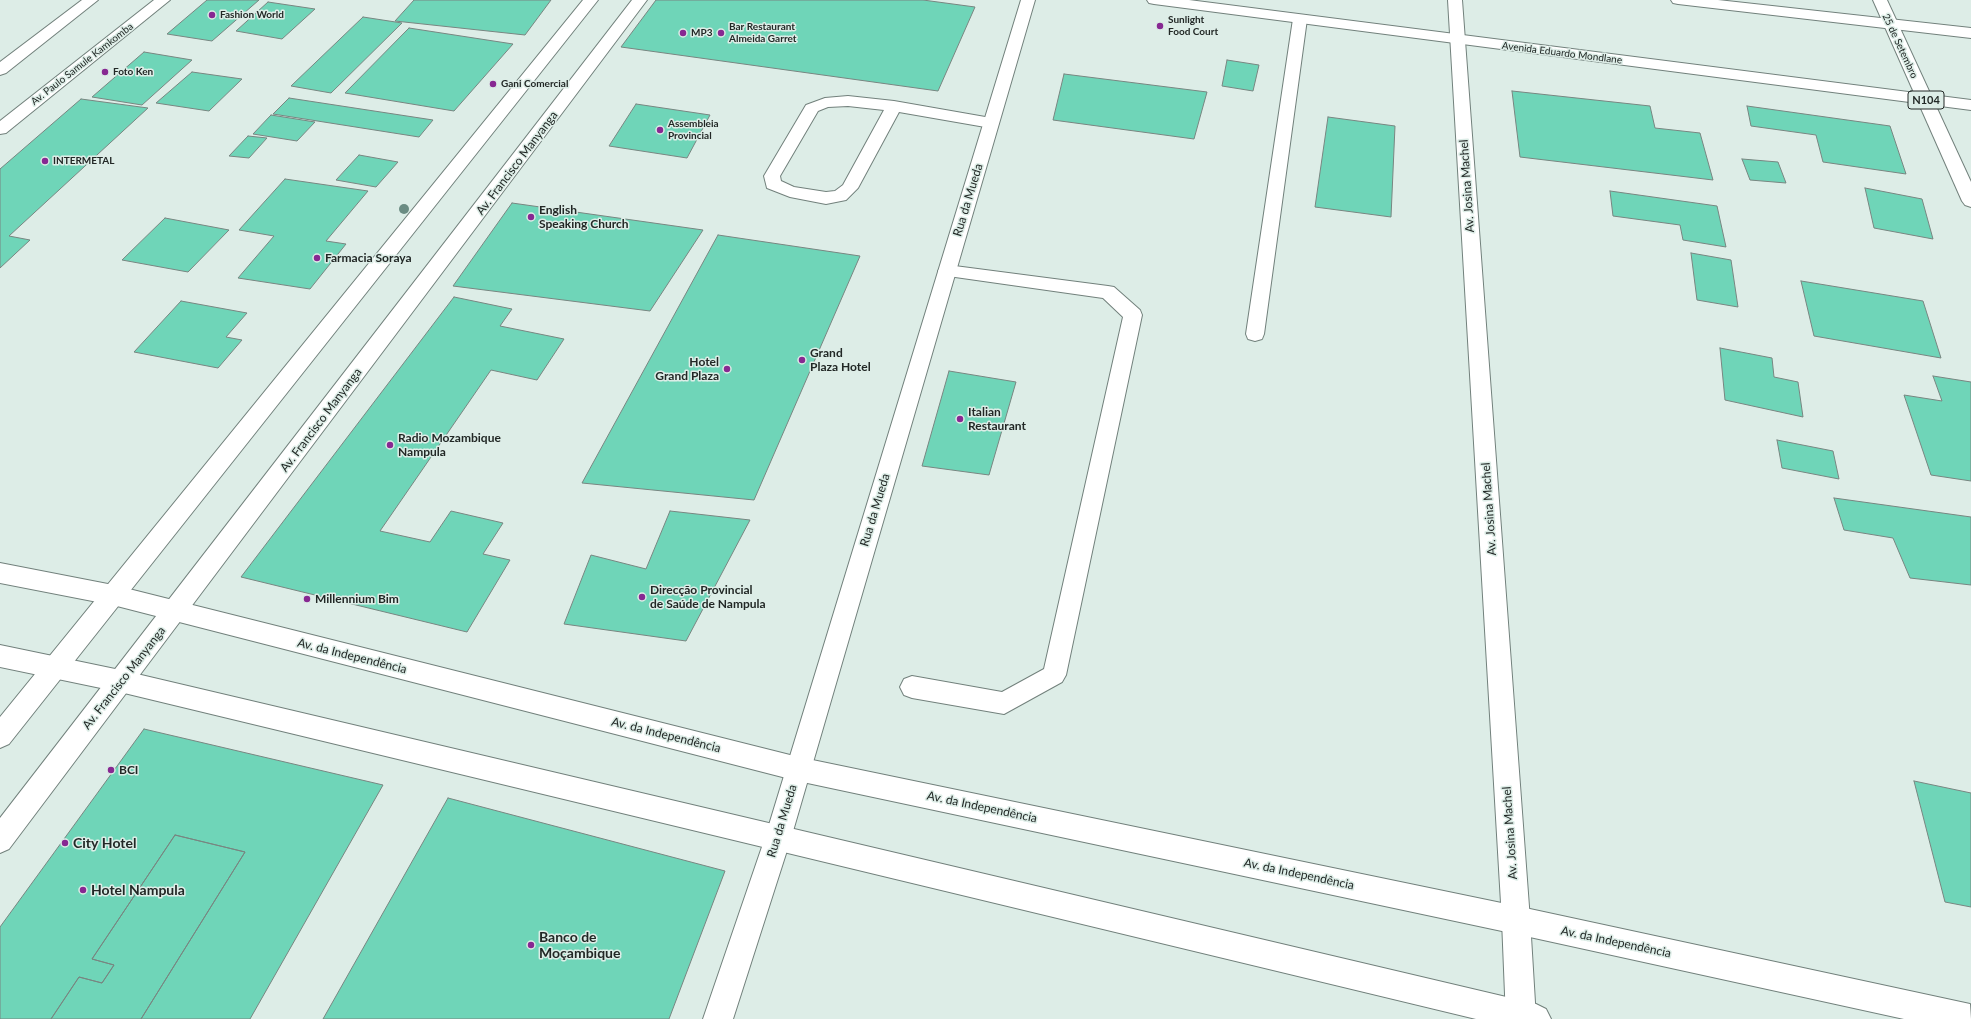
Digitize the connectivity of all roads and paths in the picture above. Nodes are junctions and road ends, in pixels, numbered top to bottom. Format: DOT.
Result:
graph roads {
  1 [pos="91,0"];
  2 [pos="163,0"];
  3 [pos="591,0"];
  4 [pos="640,0"];
  5 [pos="1028,0"];
  6 [pos="1154,0"];
  7 [pos="1455,0"];
  8 [pos="1678,0"];
  9 [pos="1880,0"];
  10 [pos="1300,19"];
  11 [pos="1889,23"];
  12 [pos="1971,33"];
  13 [pos="1458,40"];
  14 [pos="0,70"];
  15 [pos="1925,100"];
  16 [pos="894,106"];
  17 [pos="1971,106"];
  18 [pos="992,123"];
  19 [pos="0,129"];
  20 [pos="1971,201"];
  21 [pos="947,271"];
  22 [pos="1255,334"];
  23 [pos="0,573"];
  24 [pos="113,595"];
  25 [pos="176,611"];
  26 [pos="0,656"];
  27 [pos="55,668"];
  28 [pos="120,681"];
  29 [pos="912,687"];
  30 [pos="0,736"];
  31 [pos="798,769"];
  32 [pos="778,838"];
  33 [pos="0,840"];
  34 [pos="1516,920"];
  35 [pos="1526,1018"];
  36 [pos="718,1019"];
  37 [pos="1970,1019"];
  1 -- 14 [label="main road"];
  2 -- 19 [label="main road, Av. Paulo Samule Kamkomba"];
  3 -- 24 [label="main road"];
  4 -- 25 [label="main road, Av. Francisco Manyanga"];
  5 -- 18 [label="main road, Rua da Mueda"];
  6 -- 10 [label="main road, Avenida Eduardo Mondlane"];
  7 -- 13 [label="main road, Av. Josina Machel"];
  8 -- 11 [label="main road"];
  9 -- 11 [label="main road, 25 de Setembro / N104"];
  10 -- 13 [label="main road, Avenida Eduardo Mondlane"];
  10 -- 22 [label="lane"];
  11 -- 12 [label="main road"];
  11 -- 15 [label="main road, 25 de Setembro / N104"];
  13 -- 15 [label="main road, Avenida Eduardo Mondlane"];
  13 -- 34 [label="main road, Av. Josina Machel"];
  15 -- 17 [label="main road, Avenida Eduardo Mondlane"];
  15 -- 20 [label="main road, 25 de Setembro / N104"];
  16 -- 16 [label="lane"];
  16 -- 18 [label="lane"];
  18 -- 21 [label="main road, Rua da Mueda"];
  21 -- 29 [label="lane"];
  21 -- 31 [label="main road, Rua da Mueda"];
  23 -- 24 [label="main road, Av. da Independência"];
  24 -- 25 [label="main road, Av. da Independência"];
  24 -- 27 [label="main road"];
  25 -- 28 [label="main road, Av. Francisco Manyanga"];
  25 -- 31 [label="main road, Av. da Independência"];
  26 -- 27 [label="main road"];
  27 -- 28 [label="main road"];
  27 -- 30 [label="main road"];
  28 -- 32 [label="main road"];
  28 -- 33 [label="main road, Av. Francisco Manyanga"];
  31 -- 32 [label="main road, Rua da Mueda"];
  31 -- 34 [label="main road, Av. da Independência"];
  32 -- 35 [label="main road"];
  32 -- 36 [label="main road, Rua da Mueda"];
  34 -- 35 [label="main road, Av. Josina Machel"];
  34 -- 37 [label="main road, Av. da Independência"];
}
